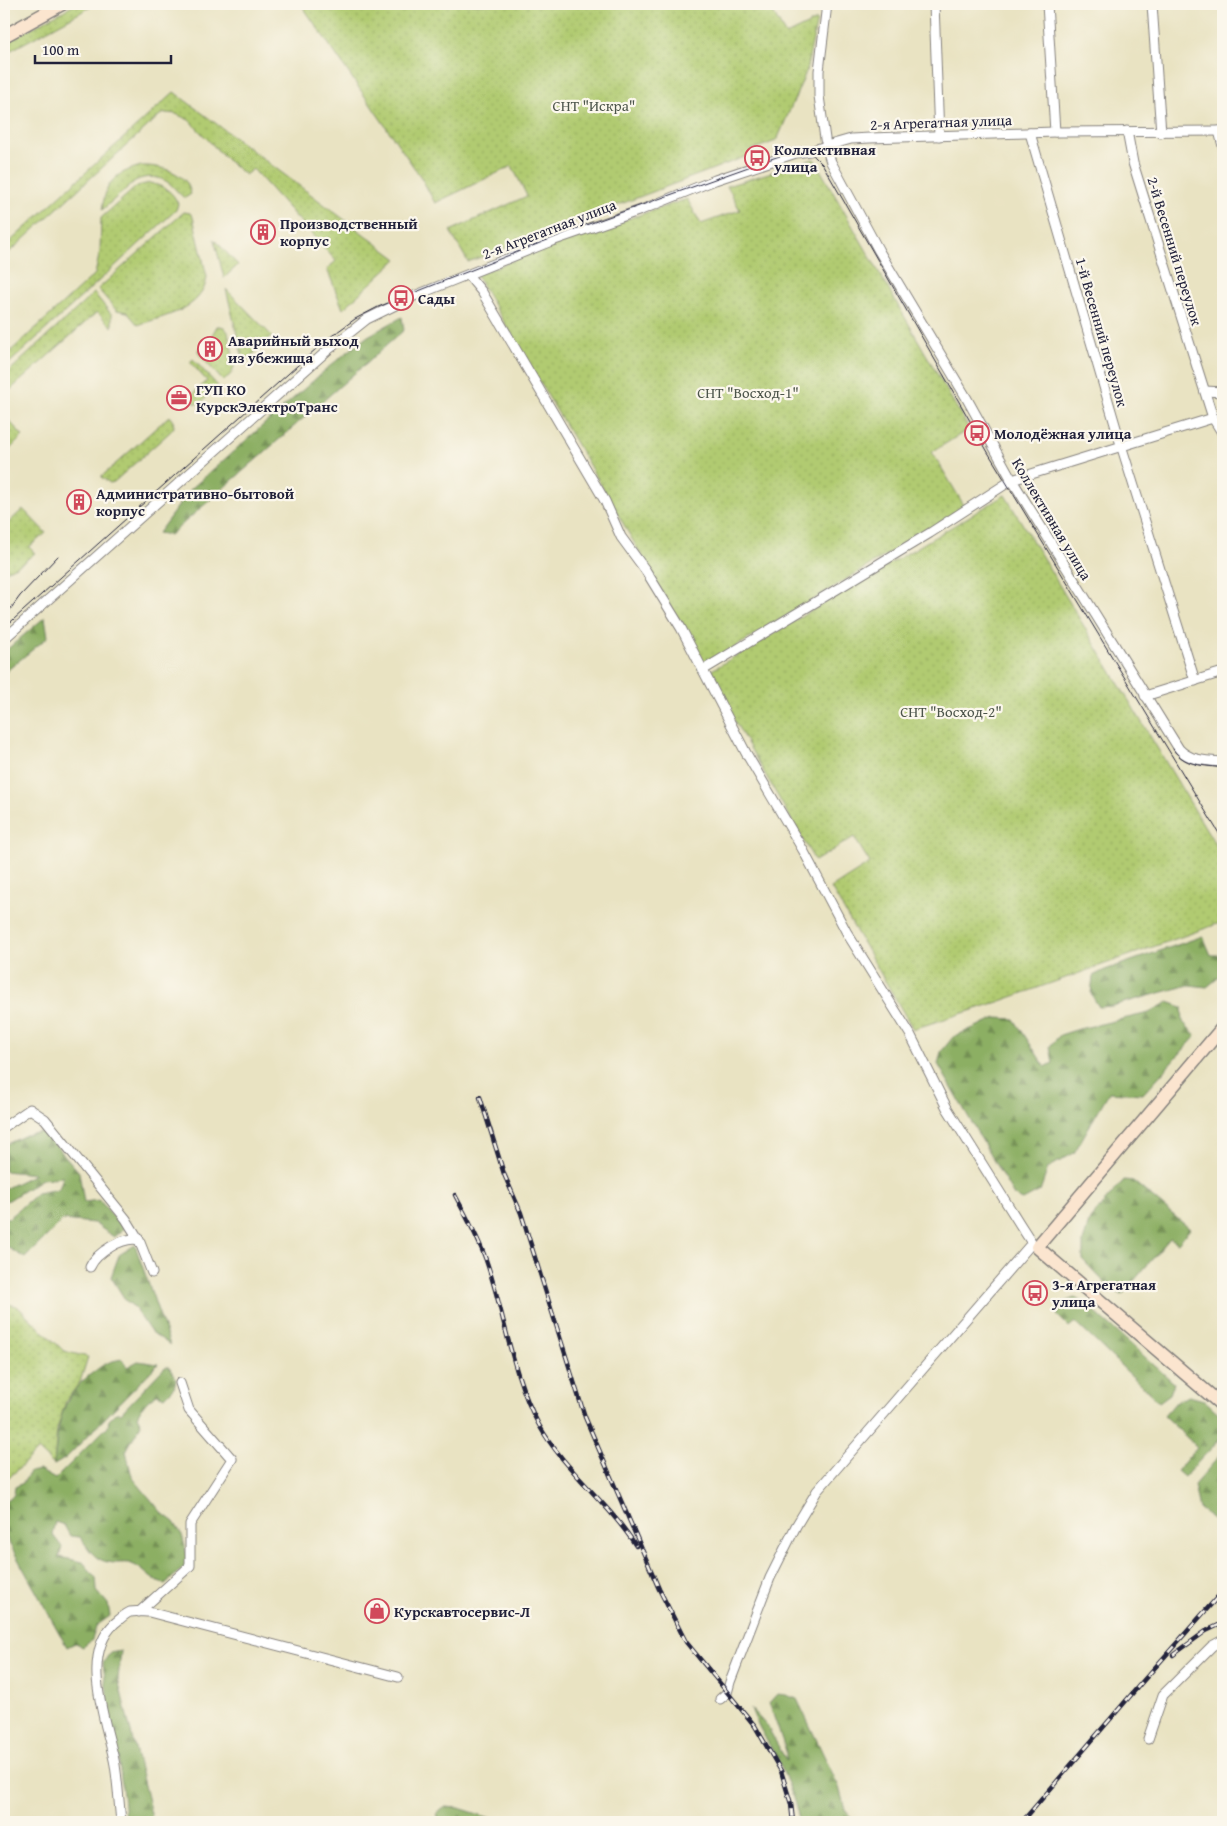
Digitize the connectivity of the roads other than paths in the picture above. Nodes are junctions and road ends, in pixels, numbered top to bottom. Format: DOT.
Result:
graph roads {
  1 [pos="62,4"];
  2 [pos="828,4"];
  3 [pos="934,4"];
  4 [pos="1048,4"];
  5 [pos="1152,4"];
  6 [pos="4,36"];
  7 [pos="1127,131"];
  8 [pos="1221,131"];
  9 [pos="1055,132"];
  10 [pos="1030,133"];
  11 [pos="1161,133"];
  12 [pos="939,136"];
  13 [pos="1223,146"];
  14 [pos="825,147"];
  15 [pos="468,275"];
  16 [pos="1205,391"];
  17 [pos="1223,392"];
  18 [pos="1213,418"];
  19 [pos="1223,434"];
  20 [pos="1121,445"];
  21 [pos="1012,480"];
  22 [pos="4,639"];
  23 [pos="703,670"];
  24 [pos="1223,672"];
  25 [pos="1195,681"];
  26 [pos="1145,696"];
  27 [pos="1223,762"];
  28 [pos="1223,1027"];
  29 [pos="4,1127"];
  30 [pos="139,1240"];
  31 [pos="1035,1245"];
  32 [pos="90,1267"];
  33 [pos="152,1273"];
  34 [pos="180,1382"];
  35 [pos="1223,1406"];
  36 [pos="139,1612"];
  37 [pos="1223,1640"];
  38 [pos="398,1677"];
  39 [pos="720,1699"];
  40 [pos="1148,1739"];
  41 [pos="121,1822"];
  1 -- 6 [label="street"];
  2 -- 14 [label="street, Коллективная улица"];
  3 -- 12 [label="street"];
  4 -- 9 [label="street"];
  5 -- 11 [label="street"];
  7 -- 9 [label="street, 2-я Агрегатная улица"];
  7 -- 11 [label="street, 2-я Агрегатная улица"];
  7 -- 16 [label="street, 2-й Весенний переулок"];
  8 -- 11 [label="street, 2-я Агрегатная улица"];
  8 -- 13 [label="street"];
  9 -- 10 [label="street, 2-я Агрегатная улица"];
  10 -- 12 [label="street, 2-я Агрегатная улица"];
  10 -- 20 [label="street, 1-й Весенний переулок"];
  12 -- 14 [label="street, 2-я Агрегатная улица"];
  14 -- 15 [label="street, 2-я Агрегатная улица, bridge"];
  14 -- 21 [label="street, Коллективная улица"];
  15 -- 22 [label="street, 2-я Агрегатная улица"];
  15 -- 23 [label="street"];
  16 -- 17 [label="street"];
  16 -- 18 [label="street, 2-й Весенний переулок"];
  18 -- 19 [label="street, 2-й Весенний переулок"];
  18 -- 20 [label="street"];
  20 -- 21 [label="street"];
  20 -- 25 [label="street, 1-й Весенний переулок"];
  21 -- 23 [label="street"];
  21 -- 26 [label="street, Коллективная улица"];
  23 -- 31 [label="street"];
  24 -- 25 [label="street"];
  25 -- 26 [label="street"];
  26 -- 27 [label="street, Коллективная улица"];
  28 -- 31 [label="street"];
  29 -- 30 [label="street"];
  30 -- 32 [label="street"];
  30 -- 33 [label="street"];
  31 -- 35 [label="street"];
  31 -- 39 [label="street"];
  34 -- 36 [label="street"];
  36 -- 38 [label="street"];
  36 -- 41 [label="street"];
  37 -- 40 [label="street"];
}
